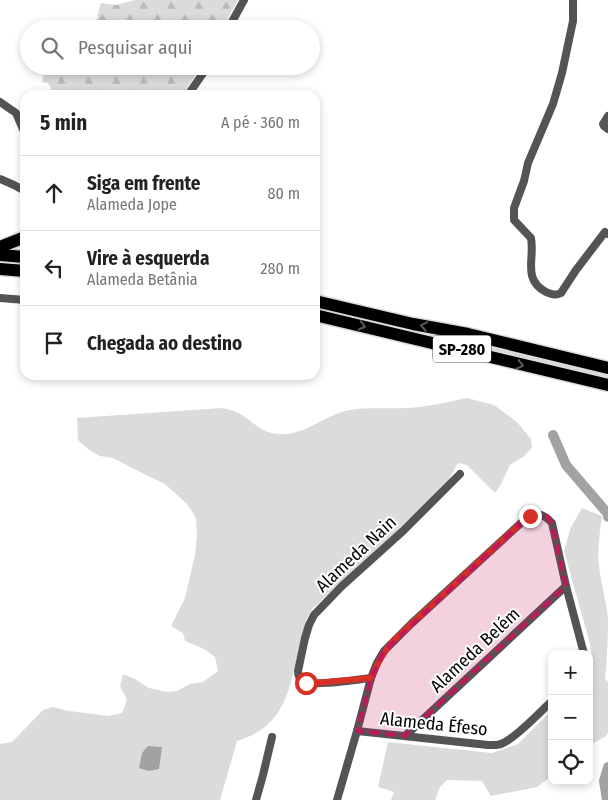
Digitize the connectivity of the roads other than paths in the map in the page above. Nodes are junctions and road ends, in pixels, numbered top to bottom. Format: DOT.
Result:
graph roads {
  1 [pos="244,0"];
  2 [pos="573,0"];
  3 [pos="233,20"];
  4 [pos="202,75"];
  5 [pos="191,90"];
  6 [pos="1,104"];
  7 [pos="608,116"];
  8 [pos="20,122"];
  9 [pos="608,129"];
  10 [pos="0,179"];
  11 [pos="20,188"];
  12 [pos="606,233"];
  13 [pos="20,239"];
  14 [pos="0,247"];
  15 [pos="0,255"];
  16 [pos="20,257"];
  17 [pos="0,269"];
  18 [pos="20,271"];
  19 [pos="0,298"];
  20 [pos="20,300"];
  21 [pos="320,302"];
  22 [pos="320,316"];
  23 [pos="608,368"];
  24 [pos="608,385"];
  25 [pos="460,474"];
  26 [pos="566,586"];
  27 [pos="583,650"];
  28 [pos="371,678"];
  29 [pos="548,705"];
  30 [pos="357,731"];
  31 [pos="405,736"];
  32 [pos="272,737"];
  33 [pos="256,800"];
  34 [pos="336,800"];
  1 -- 3 [label="street"];
  2 -- 12 [label="street"];
  4 -- 5 [label="street"];
  6 -- 8 [label="street"];
  7 -- 9 [label="street"];
  10 -- 11 [label="street"];
  13 -- 14 [label="highway"];
  15 -- 16 [label="highway"];
  17 -- 18 [label="highway"];
  19 -- 20 [label="street"];
  23 -- 21 [label="highway, SP-280, one-way"];
  22 -- 24 [label="highway, SP-280, one-way"];
  25 -- 28 [label="street, Alameda Nain"];
  26 -- 27 [label="street"];
  26 -- 28 [label="street"];
  26 -- 31 [label="street, Alameda Belém"];
  28 -- 30 [label="street"];
  29 -- 31 [label="street, Alameda Éfeso"];
  30 -- 31 [label="street, Alameda Éfeso"];
  30 -- 34 [label="street"];
  32 -- 33 [label="street"];
}
